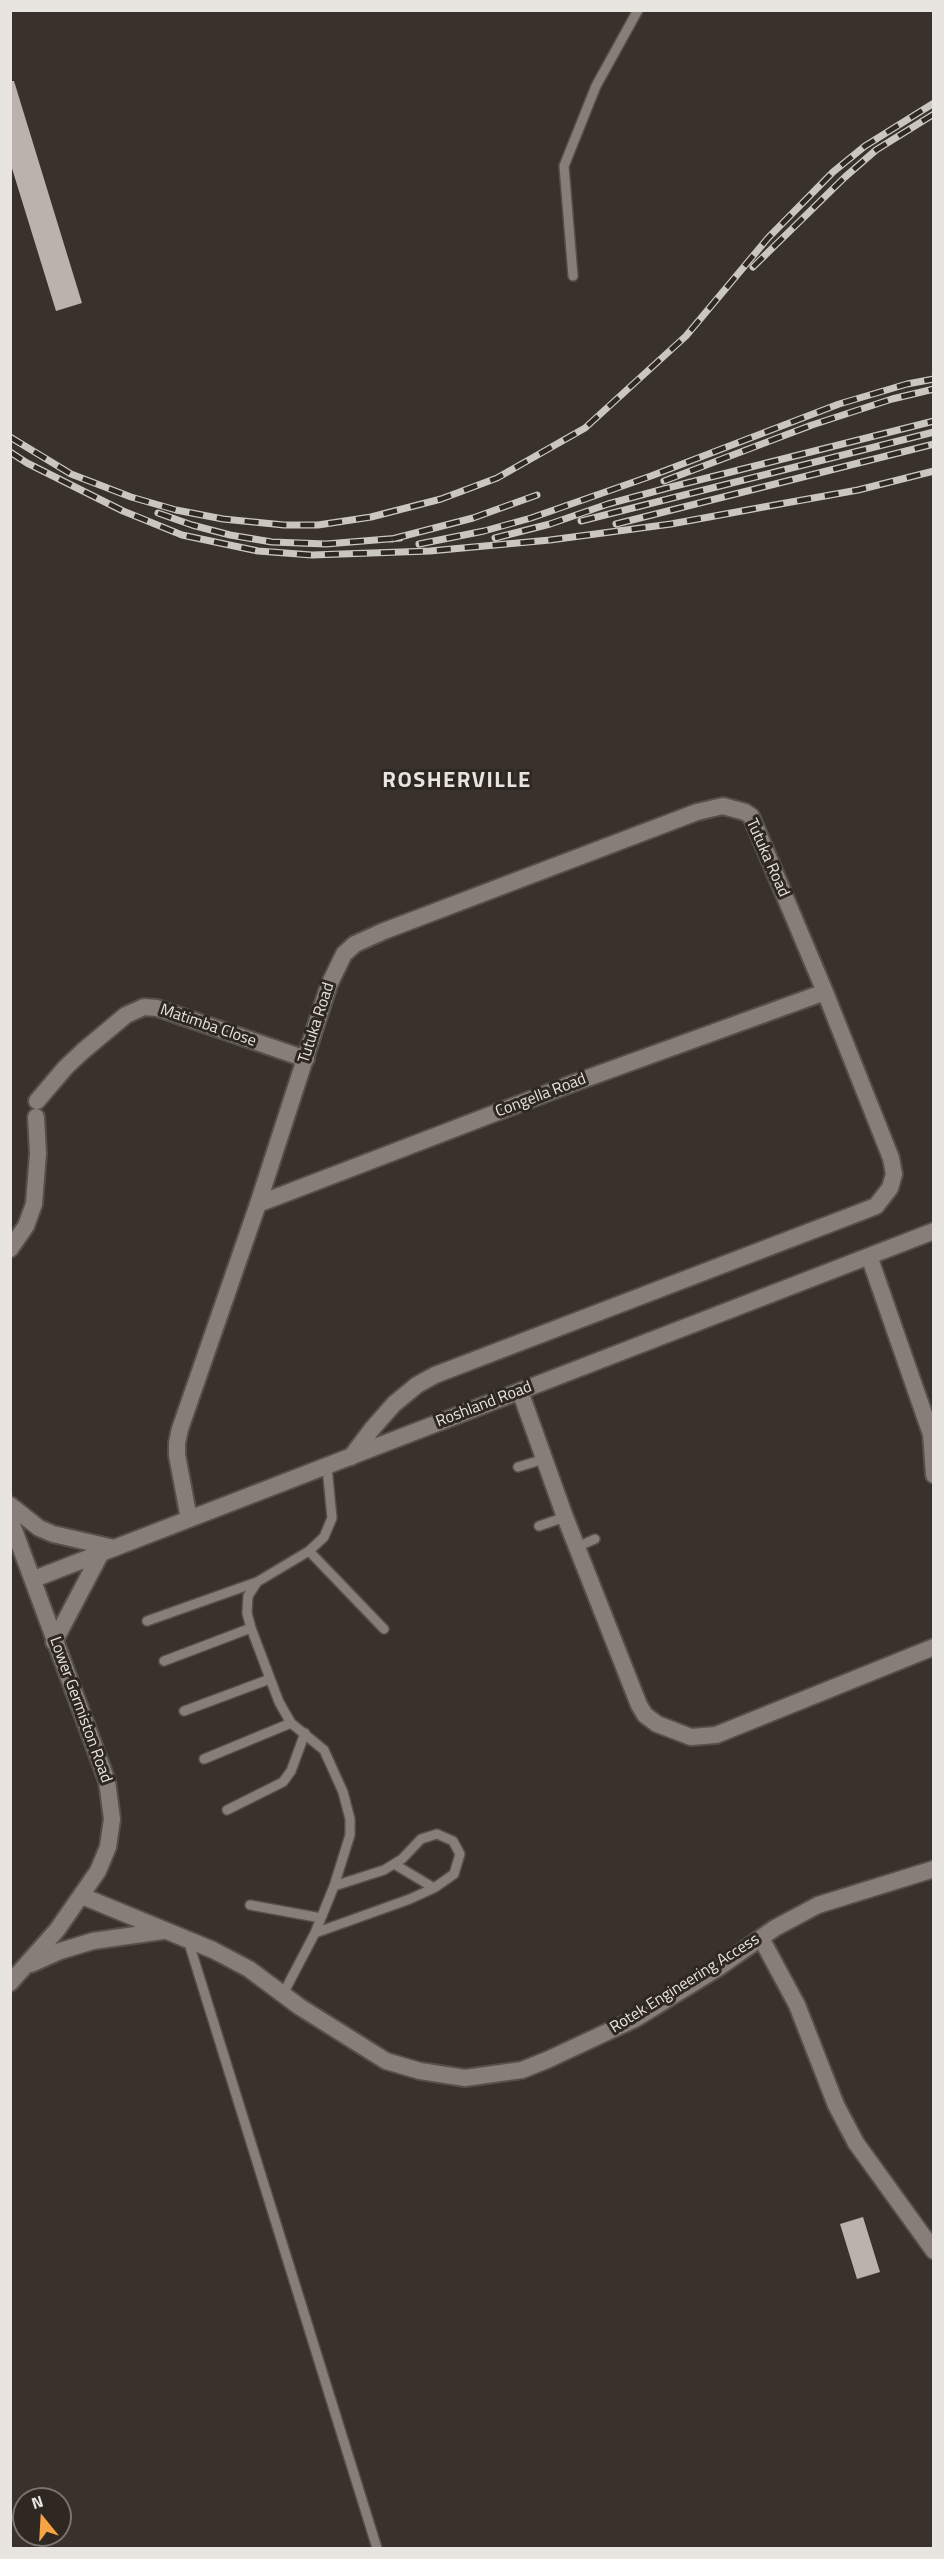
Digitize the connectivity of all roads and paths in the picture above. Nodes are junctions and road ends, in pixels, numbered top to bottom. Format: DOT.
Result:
graph roads {
  1 [pos="638,10"];
  2 [pos="573,276"];
  3 [pos="825,992"];
  4 [pos="306,1059"];
  5 [pos="258,1204"];
  6 [pos="933,1231"];
  7 [pos="10,1249"];
  8 [pos="869,1256"];
  9 [pos="520,1391"];
  10 [pos="351,1457"];
  11 [pos="544,1459"];
  12 [pos="327,1467"];
  13 [pos="518,1467"];
  14 [pos="933,1475"];
  15 [pos="10,1505"];
  16 [pos="565,1517"];
  17 [pos="10,1519"];
  18 [pos="189,1519"];
  19 [pos="539,1526"];
  20 [pos="595,1539"];
  21 [pos="577,1547"];
  22 [pos="108,1551"];
  23 [pos="309,1551"];
  24 [pos="34,1579"];
  25 [pos="257,1582"];
  26 [pos="147,1621"];
  27 [pos="251,1628"];
  28 [pos="384,1629"];
  29 [pos="54,1642"];
  30 [pos="933,1647"];
  31 [pos="164,1661"];
  32 [pos="270,1678"];
  33 [pos="184,1711"];
  34 [pos="291,1723"];
  35 [pos="305,1733"];
  36 [pos="204,1759"];
  37 [pos="227,1810"];
  38 [pos="394,1864"];
  39 [pos="933,1869"];
  40 [pos="334,1886"];
  41 [pos="434,1888"];
  42 [pos="82,1896"];
  43 [pos="250,1905"];
  44 [pos="321,1918"];
  45 [pos="163,1931"];
  46 [pos="315,1933"];
  47 [pos="761,1938"];
  48 [pos="188,1940"];
  49 [pos="25,1967"];
  50 [pos="10,1983"];
  51 [pos="283,1994"];
  52 [pos="933,2251"];
  53 [pos="377,2548"];
  1 -- 2 [label="lane"];
  3 -- 4 [label="street, Tutuka Road"];
  3 -- 5 [label="street, Congella Road"];
  3 -- 10 [label="street, Tutuka Road"];
  4 -- 5 [label="street, Tutuka Road"];
  4 -- 7 [label="street, Matimba Close"];
  5 -- 18 [label="street, Tutuka Road"];
  6 -- 8 [label="street, Roshland Road"];
  8 -- 9 [label="street, Roshland Road"];
  8 -- 14 [label="street"];
  9 -- 10 [label="street, Roshland Road"];
  9 -- 11 [label="street"];
  10 -- 12 [label="street, Roshland Road"];
  11 -- 13 [label="lane"];
  11 -- 16 [label="street"];
  12 -- 18 [label="street, Roshland Road"];
  12 -- 23 [label="lane"];
  15 -- 22 [label="street"];
  16 -- 19 [label="lane"];
  16 -- 21 [label="street"];
  17 -- 24 [label="street, Lower Germiston Road"];
  18 -- 22 [label="street, Roshland Road"];
  20 -- 21 [label="lane"];
  21 -- 30 [label="street"];
  22 -- 24 [label="street, Roshland Road"];
  22 -- 29 [label="street"];
  23 -- 25 [label="lane"];
  23 -- 28 [label="lane"];
  24 -- 29 [label="street, Lower Germiston Road"];
  25 -- 26 [label="lane"];
  25 -- 27 [label="lane"];
  27 -- 31 [label="lane"];
  27 -- 32 [label="lane"];
  29 -- 42 [label="street, Lower Germiston Road"];
  32 -- 33 [label="lane"];
  32 -- 34 [label="lane"];
  34 -- 35 [label="lane"];
  34 -- 36 [label="lane"];
  35 -- 37 [label="lane"];
  35 -- 40 [label="lane"];
  38 -- 40 [label="lane"];
  38 -- 41 [label="lane"];
  38 -- 41 [label="lane"];
  39 -- 47 [label="street, Rotek Engineering Access"];
  40 -- 44 [label="lane"];
  41 -- 46 [label="lane"];
  42 -- 45 [label="street, Rotek Engineering Access"];
  42 -- 49 [label="street, Lower Germiston Road"];
  43 -- 44 [label="lane"];
  44 -- 46 [label="lane"];
  45 -- 48 [label="street, Rotek Engineering Access"];
  45 -- 49 [label="street"];
  46 -- 51 [label="lane"];
  47 -- 51 [label="street, Rotek Engineering Access"];
  47 -- 52 [label="street"];
  48 -- 51 [label="street, Rotek Engineering Access"];
  48 -- 53 [label="lane"];
  49 -- 50 [label="street, Lower Germiston Road"];
}
